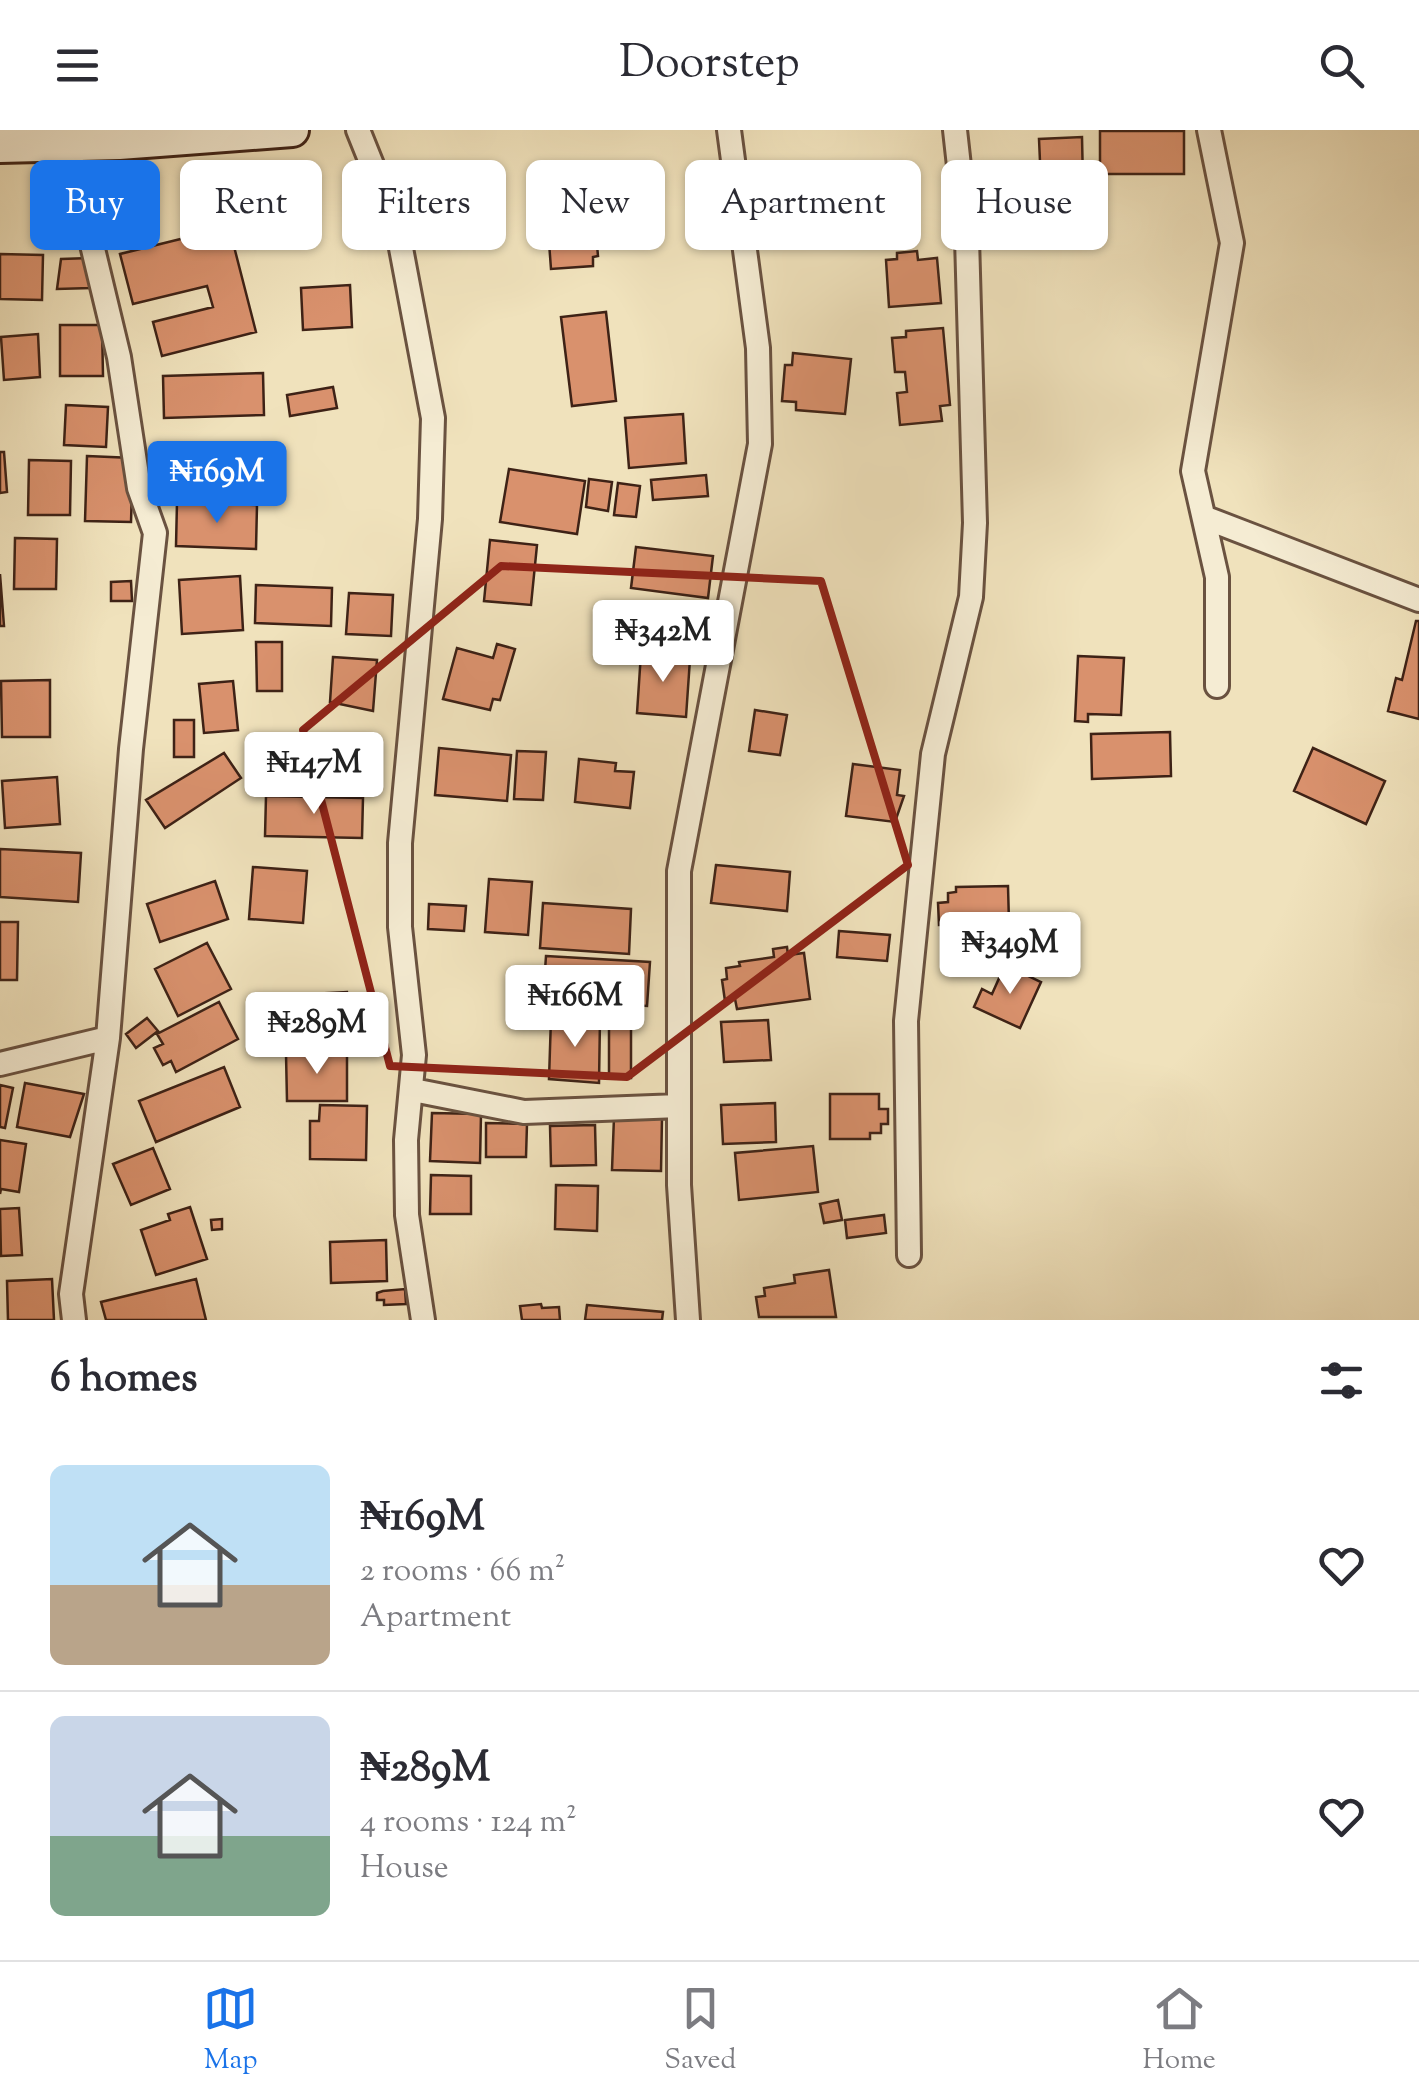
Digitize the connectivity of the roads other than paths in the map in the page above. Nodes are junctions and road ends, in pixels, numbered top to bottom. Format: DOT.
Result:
graph roads {
  1 [pos="292,130"];
  2 [pos="358,130"];
  3 [pos="729,130"];
  4 [pos="955,130"];
  5 [pos="1209,130"];
  6 [pos="9,140"];
  7 [pos="68,145"];
  8 [pos="1206,518"];
  9 [pos="1419,600"];
  10 [pos="1217,686"];
  11 [pos="108,1038"];
  12 [pos="0,1064"];
  13 [pos="413,1090"];
  14 [pos="679,1106"];
  15 [pos="910,1255"];
  16 [pos="74,1320"];
  17 [pos="423,1320"];
  18 [pos="688,1320"];
  1 -- 7 [label="street"];
  2 -- 13 [label="street"];
  3 -- 14 [label="street"];
  4 -- 15 [label="street"];
  5 -- 8 [label="street"];
  6 -- 7 [label="street"];
  7 -- 11 [label="street"];
  8 -- 9 [label="street"];
  8 -- 10 [label="street"];
  11 -- 12 [label="street"];
  11 -- 16 [label="street"];
  13 -- 14 [label="street"];
  13 -- 17 [label="street"];
  14 -- 18 [label="street"];
}
